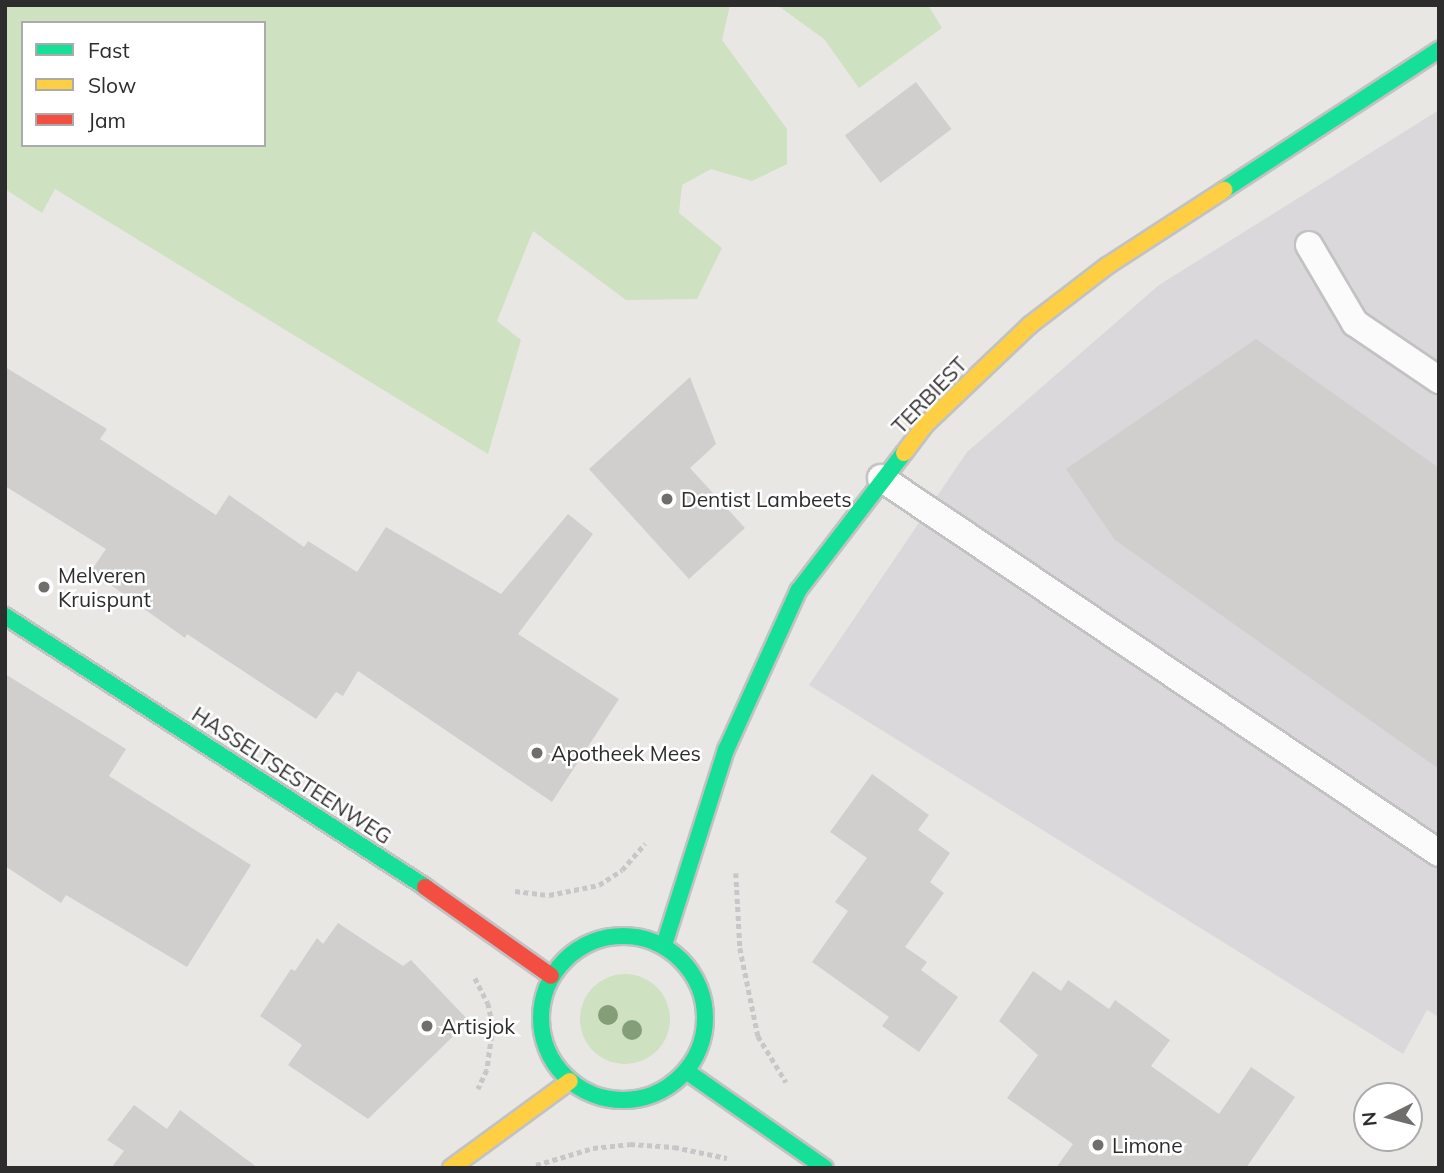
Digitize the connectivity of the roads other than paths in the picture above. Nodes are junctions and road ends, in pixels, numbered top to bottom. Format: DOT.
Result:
graph roads {
  1 [pos="1439,50"];
  2 [pos="1309,245"];
  3 [pos="1439,380"];
  4 [pos="881,478"];
  5 [pos="5,616"];
  6 [pos="1439,853"];
  7 [pos="664,945"];
  8 [pos="551,975"];
  9 [pos="687,1071"];
  10 [pos="570,1081"];
  11 [pos="451,1168"];
  12 [pos="825,1168"];
  1 -- 4 [label="main road, TERBIEST"];
  2 -- 3 [label="lane"];
  4 -- 6 [label="lane"];
  4 -- 7 [label="main road, TERBIEST"];
  5 -- 8 [label="main road, HASSELTSESTEENWEG"];
  7 -- 8 [label="main road"];
  7 -- 9 [label="main road"];
  8 -- 10 [label="main road"];
  9 -- 10 [label="main road"];
  9 -- 12 [label="main road"];
  10 -- 11 [label="main road"];
}
